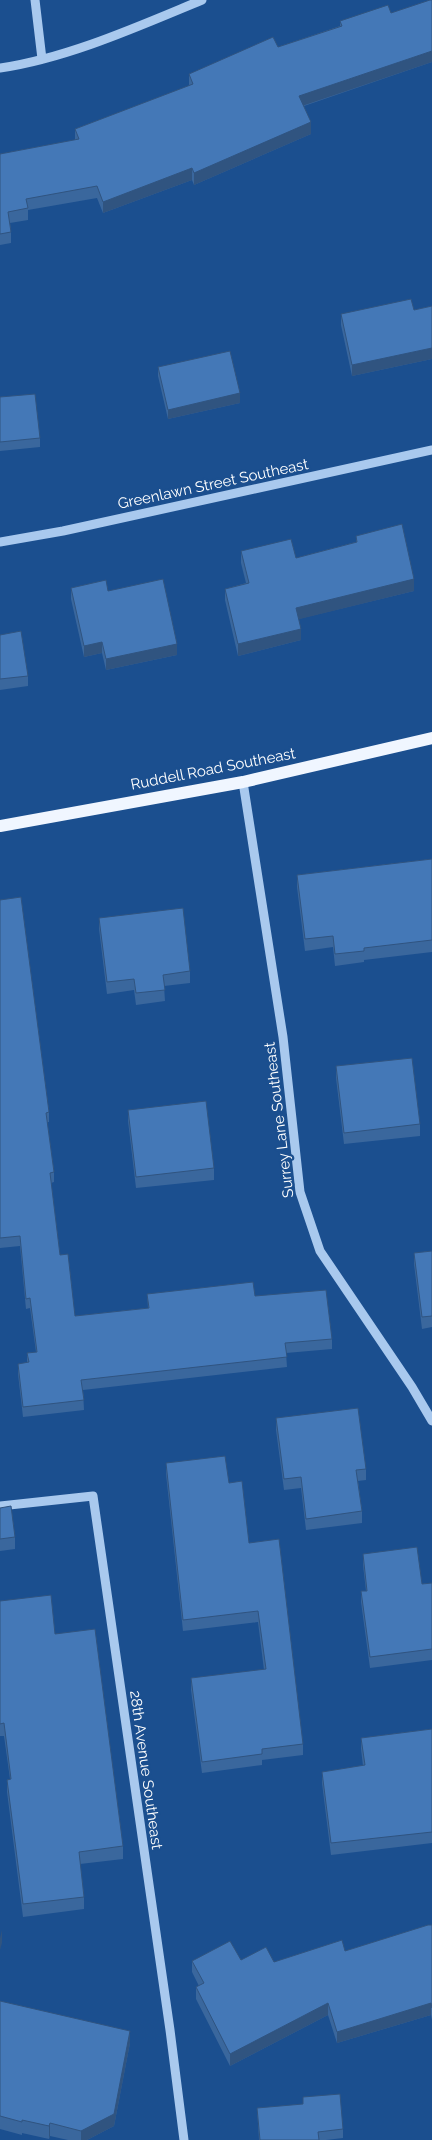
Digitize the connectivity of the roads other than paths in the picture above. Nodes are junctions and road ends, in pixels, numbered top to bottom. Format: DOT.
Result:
graph roads {
  1 [pos="35,0"];
  2 [pos="202,0"];
  3 [pos="42,59"];
  4 [pos="0,68"];
  5 [pos="432,450"];
  6 [pos="0,542"];
  7 [pos="432,738"];
  8 [pos="242,782"];
  9 [pos="0,826"];
  10 [pos="432,1421"];
  11 [pos="0,1506"];
  12 [pos="184,2140"];
  1 -- 3 [label="street"];
  2 -- 3 [label="street"];
  3 -- 4 [label="street"];
  5 -- 6 [label="street, Greenlawn Street Southeast"];
  7 -- 8 [label="main road, Ruddell Road Southeast"];
  8 -- 9 [label="main road, Ruddell Road Southeast"];
  8 -- 10 [label="street, Surrey Lane Southeast"];
  11 -- 12 [label="street, 28th Avenue Southeast"];
}
